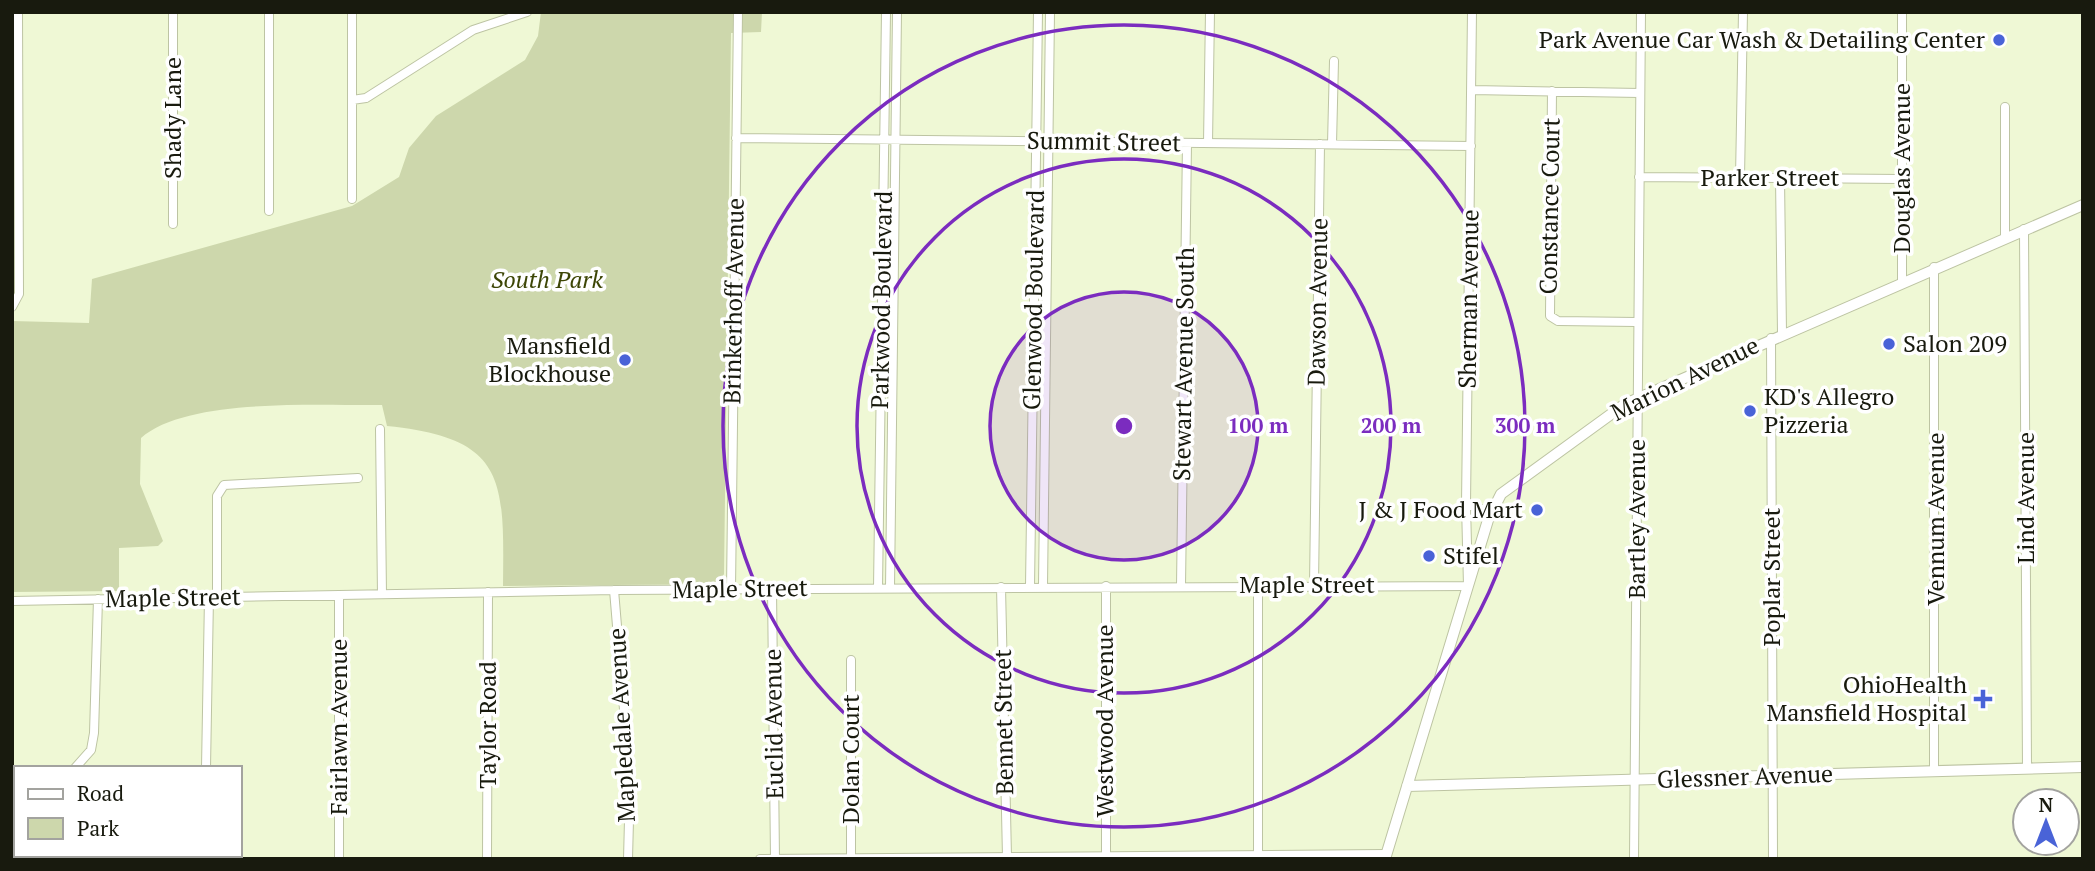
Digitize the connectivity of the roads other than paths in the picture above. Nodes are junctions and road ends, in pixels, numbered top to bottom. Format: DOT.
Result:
graph roads {
  1 [pos="18,12"];
  2 [pos="173,12"];
  3 [pos="269,12"];
  4 [pos="352,12"];
  5 [pos="527,12"];
  6 [pos="738,12"];
  7 [pos="886,12"];
  8 [pos="897,12"];
  9 [pos="1038,12"];
  10 [pos="1050,12"];
  11 [pos="1210,12"];
  12 [pos="1472,12"];
  13 [pos="1640,12"];
  14 [pos="1744,12"];
  15 [pos="1902,12"];
  16 [pos="1334,61"];
  17 [pos="1472,90"];
  18 [pos="1552,91"];
  19 [pos="1640,93"];
  20 [pos="352,100"];
  21 [pos="2005,107"];
  22 [pos="736,138"];
  23 [pos="884,139"];
  24 [pos="896,140"];
  25 [pos="1036,141"];
  26 [pos="1050,141"];
  27 [pos="1187,143"];
  28 [pos="1208,143"];
  29 [pos="1320,144"];
  30 [pos="1332,144"];
  31 [pos="1471,146"];
  32 [pos="1639,177"];
  33 [pos="1740,177"];
  34 [pos="1780,178"];
  35 [pos="1902,178"];
  36 [pos="352,199"];
  37 [pos="2083,205"];
  38 [pos="269,211"];
  39 [pos="173,224"];
  40 [pos="2024,229"];
  41 [pos="2005,236"];
  42 [pos="1934,267"];
  43 [pos="1902,282"];
  44 [pos="12,307"];
  45 [pos="1636,322"];
  46 [pos="1776,336"];
  47 [pos="1637,397"];
  48 [pos="380,429"];
  49 [pos="358,478"];
  50 [pos="1466,504"];
  51 [pos="1491,512"];
  52 [pos="1258,585"];
  53 [pos="1314,585"];
  54 [pos="1043,586"];
  55 [pos="1105,586"];
  56 [pos="1181,586"];
  57 [pos="1468,586"];
  58 [pos="1001,587"];
  59 [pos="1030,587"];
  60 [pos="878,588"];
  61 [pos="890,588"];
  62 [pos="731,589"];
  63 [pos="772,589"];
  64 [pos="614,590"];
  65 [pos="488,592"];
  66 [pos="382,594"];
  67 [pos="339,595"];
  68 [pos="213,597"];
  69 [pos="99,599"];
  70 [pos="12,601"];
  71 [pos="851,660"];
  72 [pos="77,766"];
  73 [pos="205,766"];
  74 [pos="2083,767"];
  75 [pos="2026,768"];
  76 [pos="1934,770"];
  77 [pos="1772,776"];
  78 [pos="1634,780"];
  79 [pos="1407,786"];
  80 [pos="1258,855"];
  81 [pos="1106,856"];
  82 [pos="1007,857"];
  83 [pos="1386,857"];
  84 [pos="851,858"];
  85 [pos="339,859"];
  86 [pos="487,859"];
  87 [pos="628,859"];
  88 [pos="760,859"];
  89 [pos="775,859"];
  90 [pos="1634,859"];
  91 [pos="1773,859"];
  1 -- 44 [label="street"];
  2 -- 39 [label="street, Shady Lane"];
  3 -- 38 [label="street"];
  4 -- 20 [label="street"];
  5 -- 20 [label="street"];
  6 -- 22 [label="street, Brinkerhoff Avenue"];
  7 -- 23 [label="street, Parkwood Boulevard"];
  8 -- 24 [label="street"];
  9 -- 25 [label="street, Glenwood Boulevard"];
  10 -- 26 [label="street, Glenwood Boulevard"];
  11 -- 28 [label="street"];
  12 -- 17 [label="street, Sherman Avenue"];
  13 -- 19 [label="street, Bartley Avenue"];
  14 -- 33 [label="street"];
  15 -- 35 [label="street, Douglas Avenue"];
  16 -- 30 [label="street"];
  17 -- 18 [label="street"];
  17 -- 31 [label="street, Sherman Avenue"];
  18 -- 19 [label="street"];
  18 -- 45 [label="street, Constance Court"];
  19 -- 32 [label="street, Bartley Avenue"];
  20 -- 36 [label="street"];
  21 -- 41 [label="street"];
  22 -- 23 [label="street, Summit Street"];
  22 -- 62 [label="street, Brinkerhoff Avenue"];
  23 -- 24 [label="street, Summit Street"];
  23 -- 60 [label="street, Parkwood Boulevard"];
  24 -- 25 [label="street, Summit Street"];
  24 -- 61 [label="street"];
  25 -- 26 [label="street, Summit Street"];
  25 -- 59 [label="street, Glenwood Boulevard"];
  26 -- 27 [label="street, Summit Street"];
  26 -- 54 [label="street, Glenwood Boulevard"];
  27 -- 28 [label="street, Summit Street"];
  27 -- 56 [label="street, Stewart Avenue South"];
  28 -- 29 [label="street, Summit Street"];
  29 -- 30 [label="street, Summit Street"];
  29 -- 53 [label="street, Dawson Avenue"];
  30 -- 31 [label="street, Summit Street"];
  31 -- 50 [label="street, Sherman Avenue"];
  32 -- 33 [label="street, Parker Street"];
  32 -- 45 [label="street, Bartley Avenue"];
  33 -- 34 [label="street, Parker Street"];
  34 -- 35 [label="street, Parker Street"];
  34 -- 46 [label="street, Poplar Street"];
  35 -- 43 [label="street, Douglas Avenue"];
  37 -- 40 [label="street, Marion Avenue"];
  40 -- 41 [label="street, Marion Avenue"];
  40 -- 75 [label="street, Lind Avenue"];
  41 -- 42 [label="street, Marion Avenue"];
  42 -- 43 [label="street, Marion Avenue"];
  42 -- 76 [label="street, Vennum Avenue"];
  43 -- 46 [label="street, Marion Avenue"];
  45 -- 47 [label="street, Bartley Avenue"];
  46 -- 47 [label="street, Marion Avenue"];
  46 -- 77 [label="street, Poplar Street"];
  47 -- 51 [label="street, Marion Avenue"];
  47 -- 78 [label="street, Bartley Avenue"];
  48 -- 66 [label="street"];
  49 -- 68 [label="street"];
  50 -- 51 [label="street"];
  50 -- 57 [label="street, Sherman Avenue"];
  51 -- 57 [label="street, Marion Avenue"];
  52 -- 53 [label="street, Maple Street"];
  52 -- 56 [label="street, Maple Street"];
  52 -- 80 [label="street"];
  53 -- 57 [label="street, Maple Street"];
  54 -- 55 [label="street, Maple Street"];
  54 -- 59 [label="street, Maple Street"];
  55 -- 56 [label="street, Maple Street"];
  55 -- 81 [label="street, Westwood Avenue"];
  57 -- 79 [label="street, Marion Avenue"];
  58 -- 59 [label="street, Maple Street"];
  58 -- 61 [label="street, Maple Street"];
  58 -- 82 [label="street, Bennet Street"];
  60 -- 61 [label="street, Maple Street"];
  60 -- 63 [label="street, Maple Street"];
  62 -- 63 [label="street, Maple Street"];
  62 -- 64 [label="street, Maple Street"];
  63 -- 89 [label="street, Euclid Avenue"];
  64 -- 65 [label="street, Maple Street"];
  64 -- 87 [label="street, Mapledale Avenue"];
  65 -- 66 [label="street, Maple Street"];
  65 -- 86 [label="street, Taylor Road"];
  66 -- 67 [label="street, Maple Street"];
  67 -- 68 [label="street, Maple Street"];
  67 -- 85 [label="street, Fairlawn Avenue"];
  68 -- 69 [label="street, Maple Street"];
  68 -- 73 [label="street"];
  69 -- 70 [label="street, Maple Street"];
  69 -- 72 [label="street"];
  71 -- 84 [label="street, Dolan Court"];
  74 -- 75 [label="street, Glessner Avenue"];
  75 -- 76 [label="street, Glessner Avenue"];
  76 -- 77 [label="street, Glessner Avenue"];
  77 -- 78 [label="street, Glessner Avenue"];
  77 -- 91 [label="street, Poplar Street"];
  78 -- 79 [label="street, Glessner Avenue"];
  78 -- 90 [label="street, Bartley Avenue"];
  79 -- 83 [label="street, Marion Avenue"];
  80 -- 81 [label="street"];
  80 -- 83 [label="street"];
  81 -- 82 [label="street"];
  82 -- 84 [label="street"];
  84 -- 89 [label="street"];
  88 -- 89 [label="street"];
}
